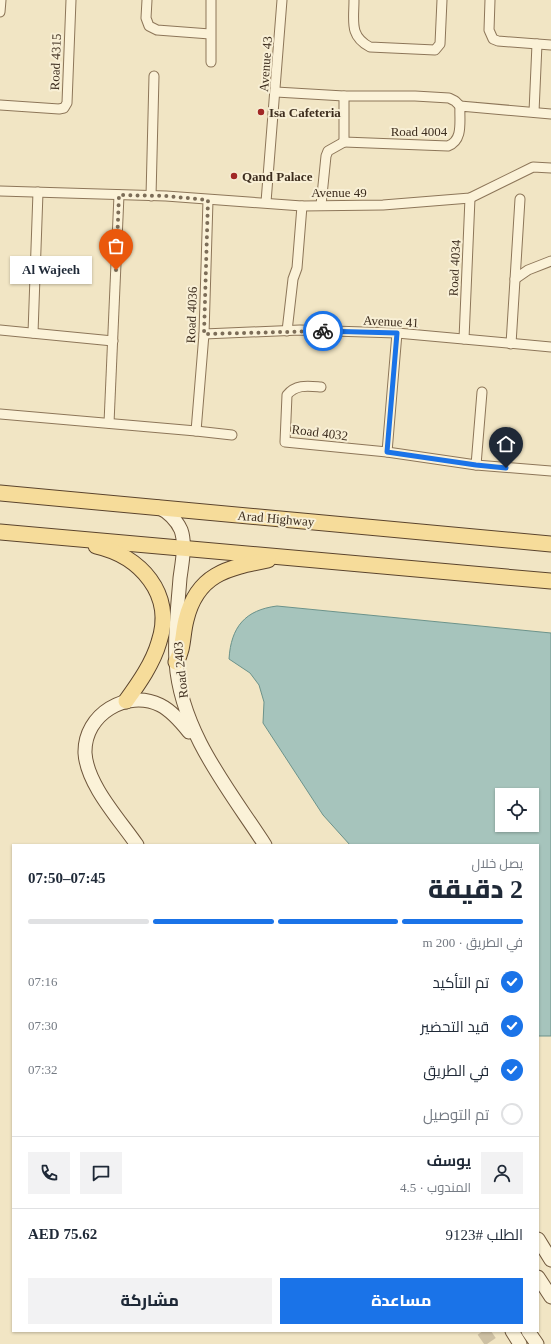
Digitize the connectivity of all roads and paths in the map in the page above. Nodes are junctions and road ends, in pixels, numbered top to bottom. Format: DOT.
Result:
graph roads {
  1 [pos="1,0"];
  2 [pos="71,0"];
  3 [pos="147,0"];
  4 [pos="211,0"];
  5 [pos="282,0"];
  6 [pos="354,0"];
  7 [pos="442,0"];
  8 [pos="490,0"];
  9 [pos="0,12"];
  10 [pos="210,34"];
  11 [pos="537,44"];
  12 [pos="551,45"];
  13 [pos="211,62"];
  14 [pos="154,76"];
  15 [pos="276,92"];
  16 [pos="344,96"];
  17 [pos="0,105"];
  18 [pos="460,106"];
  19 [pos="534,112"];
  20 [pos="551,114"];
  21 [pos="344,142"];
  22 [pos="551,168"];
  23 [pos="0,191"];
  24 [pos="38,192"];
  25 [pos="119,195"];
  26 [pos="151,196"];
  27 [pos="470,198"];
  28 [pos="520,199"];
  29 [pos="208,200"];
  30 [pos="266,202"];
  31 [pos="321,205"];
  32 [pos="302,206"];
  33 [pos="551,261"];
  34 [pos="515,280"];
  35 [pos="0,330"];
  36 [pos="288,331"];
  37 [pos="397,333"];
  38 [pos="33,334"];
  39 [pos="204,334"];
  40 [pos="464,339"];
  41 [pos="114,341"];
  42 [pos="511,344"];
  43 [pos="551,347"];
  44 [pos="321,387"];
  45 [pos="482,392"];
  46 [pos="0,414"];
  47 [pos="109,423"];
  48 [pos="196,431"];
  49 [pos="232,435"];
  50 [pos="387,452"];
  51 [pos="476,465"];
  52 [pos="551,471"];
  53 [pos="0,493"];
  54 [pos="158,507"];
  55 [pos="0,532"];
  56 [pos="60,538"];
  57 [pos="551,544"];
  58 [pos="183,547"];
  59 [pos="282,557"];
  60 [pos="551,581"];
  61 [pos="176,662"];
  62 [pos="126,701"];
  63 [pos="198,743"];
  64 [pos="136,844"];
  65 [pos="263,844"];
  66 [pos="539,1241"];
  67 [pos="551,1260"];
  68 [pos="539,1279"];
  69 [pos="551,1297"];
  70 [pos="513,1332"];
  71 [pos="529,1332"];
  72 [pos="520,1344"];
  73 [pos="536,1344"];
  1 -- 9 [label="street"];
  2 -- 17 [label="street, Road 4315"];
  3 -- 10 [label="street"];
  4 -- 10 [label="street"];
  5 -- 15 [label="street, Avenue 43"];
  6 -- 7 [label="street"];
  8 -- 11 [label="street"];
  10 -- 13 [label="street"];
  11 -- 12 [label="street"];
  11 -- 19 [label="street"];
  14 -- 26 [label="street"];
  15 -- 16 [label="street"];
  15 -- 30 [label="street, Avenue 43"];
  16 -- 18 [label="street"];
  16 -- 21 [label="street"];
  18 -- 19 [label="street"];
  18 -- 21 [label="street, Road 4004"];
  19 -- 20 [label="street"];
  21 -- 31 [label="street"];
  22 -- 27 [label="street, Avenue 49"];
  23 -- 24 [label="street, Avenue 49"];
  24 -- 25 [label="street, Avenue 49"];
  24 -- 38 [label="street"];
  25 -- 26 [label="street, Avenue 49"];
  25 -- 41 [label="street"];
  26 -- 29 [label="street, Avenue 49"];
  27 -- 31 [label="street, Avenue 49"];
  27 -- 40 [label="street, Road 4034"];
  28 -- 34 [label="street"];
  29 -- 30 [label="street, Avenue 49"];
  29 -- 39 [label="street, Road 4036"];
  30 -- 32 [label="street, Avenue 49"];
  31 -- 32 [label="street, Avenue 49"];
  32 -- 36 [label="street"];
  33 -- 34 [label="street"];
  34 -- 42 [label="street"];
  35 -- 38 [label="street"];
  36 -- 37 [label="street, Avenue 41"];
  36 -- 39 [label="street, Avenue 41"];
  37 -- 40 [label="street, Avenue 41"];
  37 -- 50 [label="street"];
  38 -- 41 [label="street"];
  39 -- 48 [label="street, Road 4036"];
  40 -- 42 [label="street, Avenue 41"];
  41 -- 47 [label="street"];
  42 -- 43 [label="street, Avenue 41"];
  44 -- 50 [label="street, Road 4032"];
  45 -- 51 [label="street"];
  46 -- 47 [label="street"];
  47 -- 48 [label="street"];
  48 -- 49 [label="street"];
  50 -- 51 [label="street, Road 4032"];
  51 -- 52 [label="street, Road 4032"];
  53 -- 54 [label="main road, Arad Highway"];
  54 -- 57 [label="main road, Arad Highway"];
  54 -- 58 [label="main road, Road 2403"];
  55 -- 56 [label="main road"];
  56 -- 58 [label="main road"];
  56 -- 62 [label="main road"];
  58 -- 59 [label="main road"];
  58 -- 61 [label="main road, Road 2403"];
  59 -- 60 [label="main road"];
  59 -- 61 [label="main road"];
  61 -- 63 [label="main road, Road 2403"];
  62 -- 63 [label="main road"];
  62 -- 64 [label="main road"];
  63 -- 65 [label="main road, Road 2403"];
  66 -- 67 [label="main road"];
  68 -- 69 [label="main road"];
  70 -- 72 [label="main road"];
  71 -- 73 [label="main road"];
}
